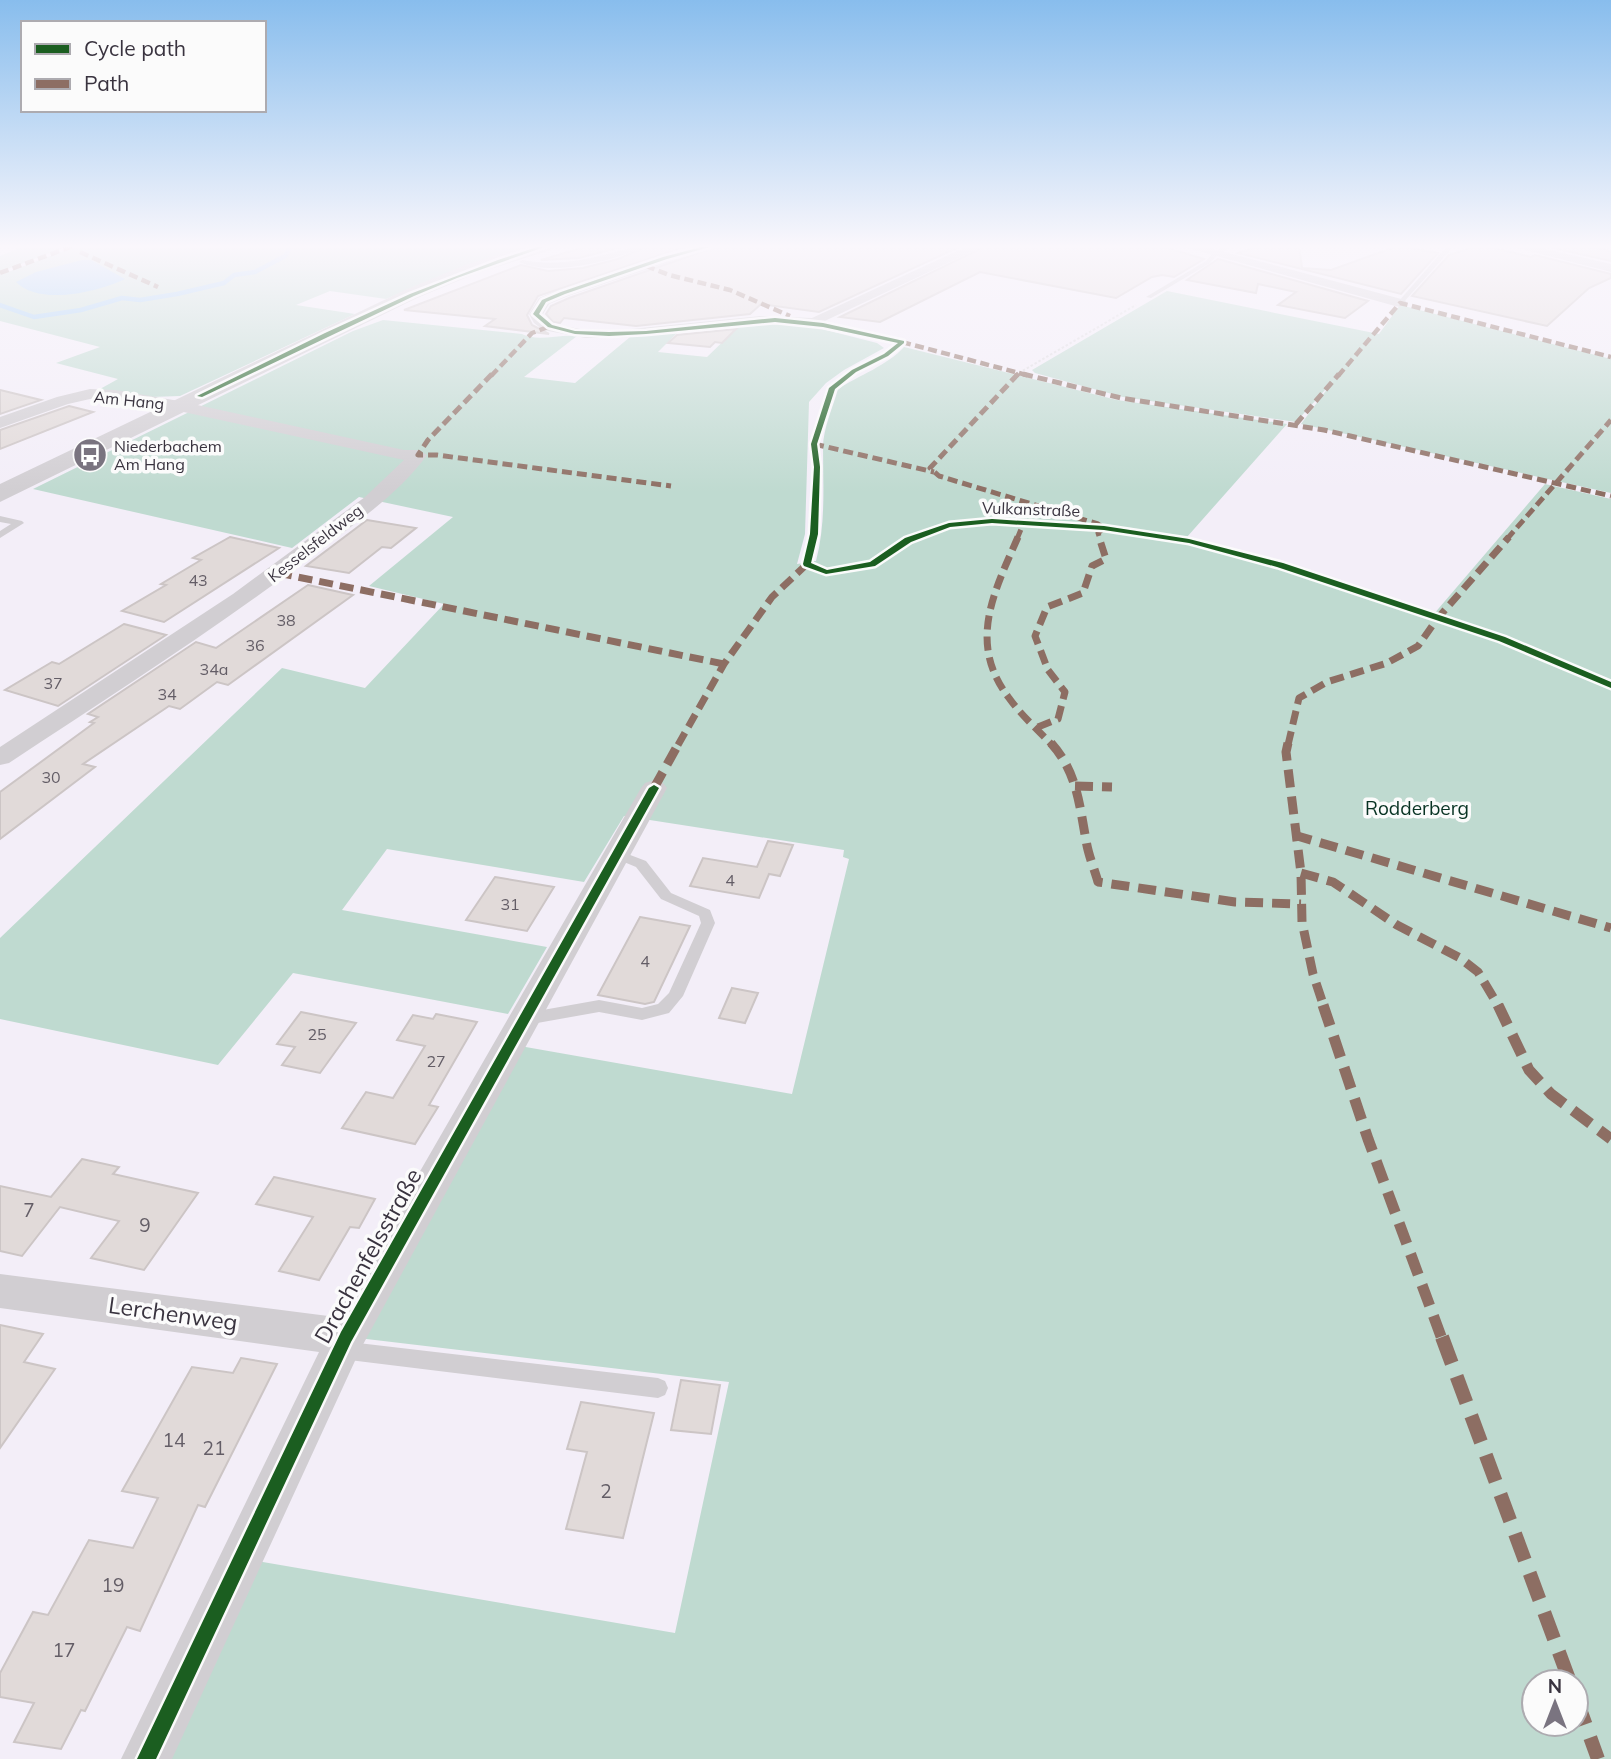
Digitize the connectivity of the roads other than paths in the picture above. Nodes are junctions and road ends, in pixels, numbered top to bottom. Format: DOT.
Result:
graph roads {
  1 [pos="340,328"];
  2 [pos="554,328"];
  3 [pos="680,328"];
  4 [pos="841,328"];
  5 [pos="189,401"];
  6 [pos="0,423"];
  7 [pos="0,494"];
  8 [pos="0,519"];
  9 [pos="0,535"];
  10 [pos="1611,685"];
  11 [pos="0,758"];
  12 [pos="654,788"];
  13 [pos="617,854"];
  14 [pos="524,1020"];
  15 [pos="0,1291"];
  16 [pos="343,1344"];
  17 [pos="658,1388"];
  18 [pos="146,1759"];
  1 -- 5 [label="main road"];
  2 -- 3 [label="street, Vulkanstraße"];
  4 -- 10 [label="lane, Vulkanstraße"];
  5 -- 6 [label="street, Am Hang"];
  5 -- 7 [label="main road"];
  5 -- 11 [label="street, Kesselsfeldweg"];
  8 -- 9 [label="lane"];
  12 -- 13 [label="street, Drachenfelsstraße"];
  13 -- 14 [label="street, Drachenfelsstraße"];
  13 -- 14 [label="lane"];
  14 -- 16 [label="street, Drachenfelsstraße"];
  15 -- 16 [label="street, Lerchenweg"];
  16 -- 17 [label="lane"];
  16 -- 18 [label="street, Drachenfelsstraße"];
}
